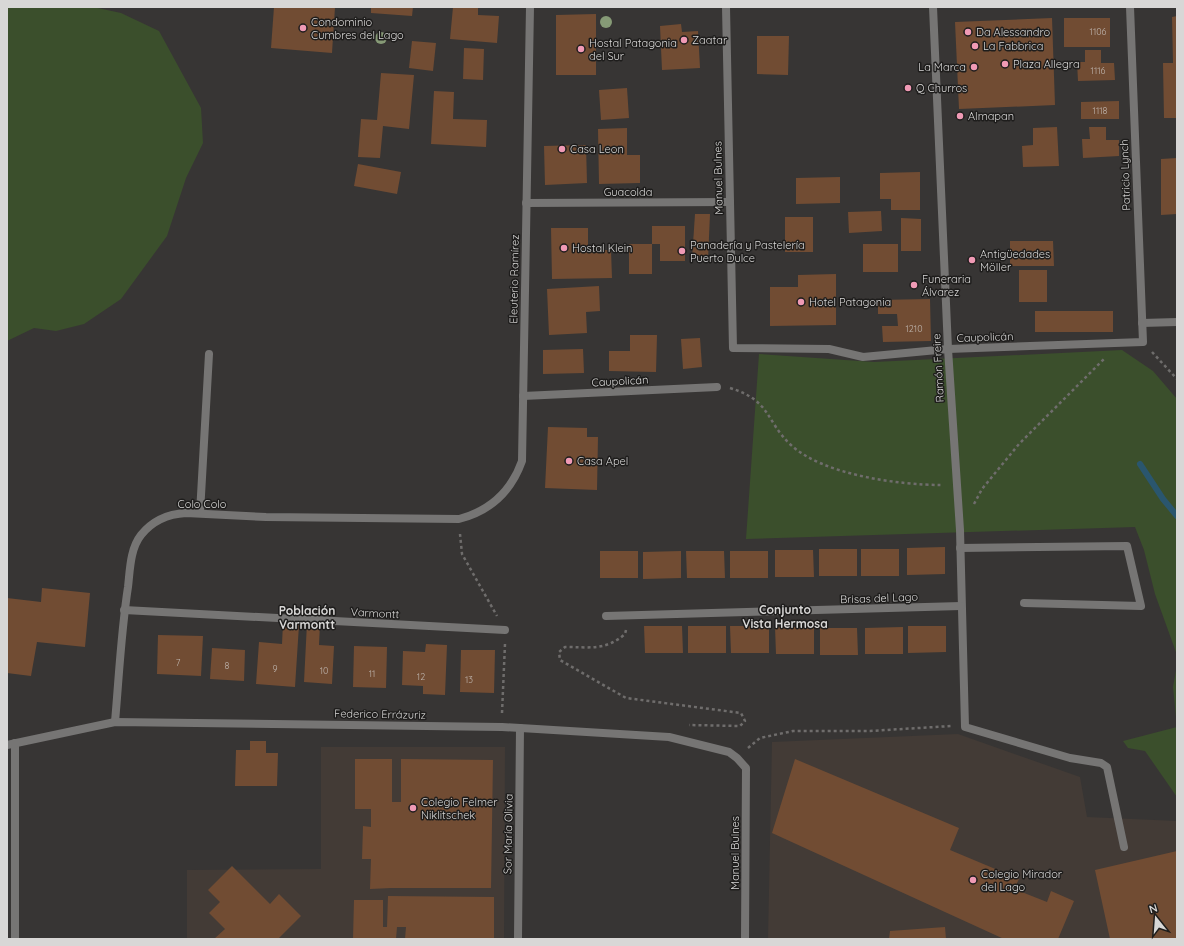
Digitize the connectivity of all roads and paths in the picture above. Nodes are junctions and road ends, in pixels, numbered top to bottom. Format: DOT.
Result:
graph roads {
  1 [pos="530,7"];
  2 [pos="726,7"];
  3 [pos="933,7"];
  4 [pos="1130,7"];
  5 [pos="730,202"];
  6 [pos="526,203"];
  7 [pos="1177,322"];
  8 [pos="1142,323"];
  9 [pos="1124,342"];
  10 [pos="1143,342"];
  11 [pos="733,348"];
  12 [pos="948,349"];
  13 [pos="209,354"];
  14 [pos="1177,379"];
  15 [pos="717,388"];
  16 [pos="523,396"];
  17 [pos="957,485"];
  18 [pos="200,513"];
  19 [pos="459,520"];
  20 [pos="960,530"];
  21 [pos="960,548"];
  22 [pos="1024,603"];
  23 [pos="961,606"];
  24 [pos="124,610"];
  25 [pos="606,616"];
  26 [pos="628,616"];
  27 [pos="505,630"];
  28 [pos="115,722"];
  29 [pos="685,725"];
  30 [pos="520,728"];
  31 [pos="966,728"];
  32 [pos="15,743"];
  33 [pos="7,745"];
  34 [pos="737,758"];
  35 [pos="746,768"];
  36 [pos="1124,847"];
  37 [pos="15,939"];
  38 [pos="518,939"];
  39 [pos="746,939"];
  1 -- 6 [label="street, Eleuterio Ramírez"];
  2 -- 5 [label="street, Manuel Bulnes"];
  3 -- 12 [label="street, Ramón Freire"];
  4 -- 8 [label="street, Patricio Lynch"];
  5 -- 6 [label="street, Guacolda"];
  5 -- 11 [label="street, Manuel Bulnes"];
  6 -- 16 [label="street, Eleuterio Ramírez"];
  7 -- 8 [label="street"];
  8 -- 10 [label="street, Patricio Lynch"];
  9 -- 10 [label="street, Caupolicán"];
  9 -- 12 [label="street, Caupolicán"];
  9 -- 20 [label="path"];
  10 -- 14 [label="path"];
  11 -- 12 [label="street, Caupolicán"];
  12 -- 17 [label="street, Ramón Freire"];
  13 -- 18 [label="street"];
  15 -- 16 [label="street, Caupolicán"];
  15 -- 17 [label="path"];
  16 -- 19 [label="street, Eleuterio Ramírez"];
  17 -- 20 [label="street, Ramón Freire"];
  18 -- 19 [label="street, Colo Colo"];
  18 -- 24 [label="street, Colo Colo"];
  20 -- 21 [label="street, Ramón Freire"];
  21 -- 22 [label="street"];
  21 -- 23 [label="street, Ramón Freire"];
  23 -- 26 [label="street, Brisas del Lago"];
  23 -- 31 [label="street, Ramón Freire"];
  24 -- 27 [label="street, Varmontt"];
  24 -- 28 [label="street, Colo Colo"];
  25 -- 26 [label="street, Brisas del Lago"];
  26 -- 29 [label="path"];
  28 -- 30 [label="street, Federico Errázuriz"];
  28 -- 32 [label="street, Federico Errázuriz"];
  30 -- 34 [label="street, Federico Errázuriz"];
  30 -- 38 [label="street, Sor María Olivia"];
  31 -- 34 [label="path"];
  31 -- 36 [label="street"];
  32 -- 33 [label="street, Federico Errázuriz"];
  32 -- 37 [label="street"];
  34 -- 35 [label="street, Federico Errázuriz"];
  35 -- 39 [label="street, Manuel Bulnes"];
}
